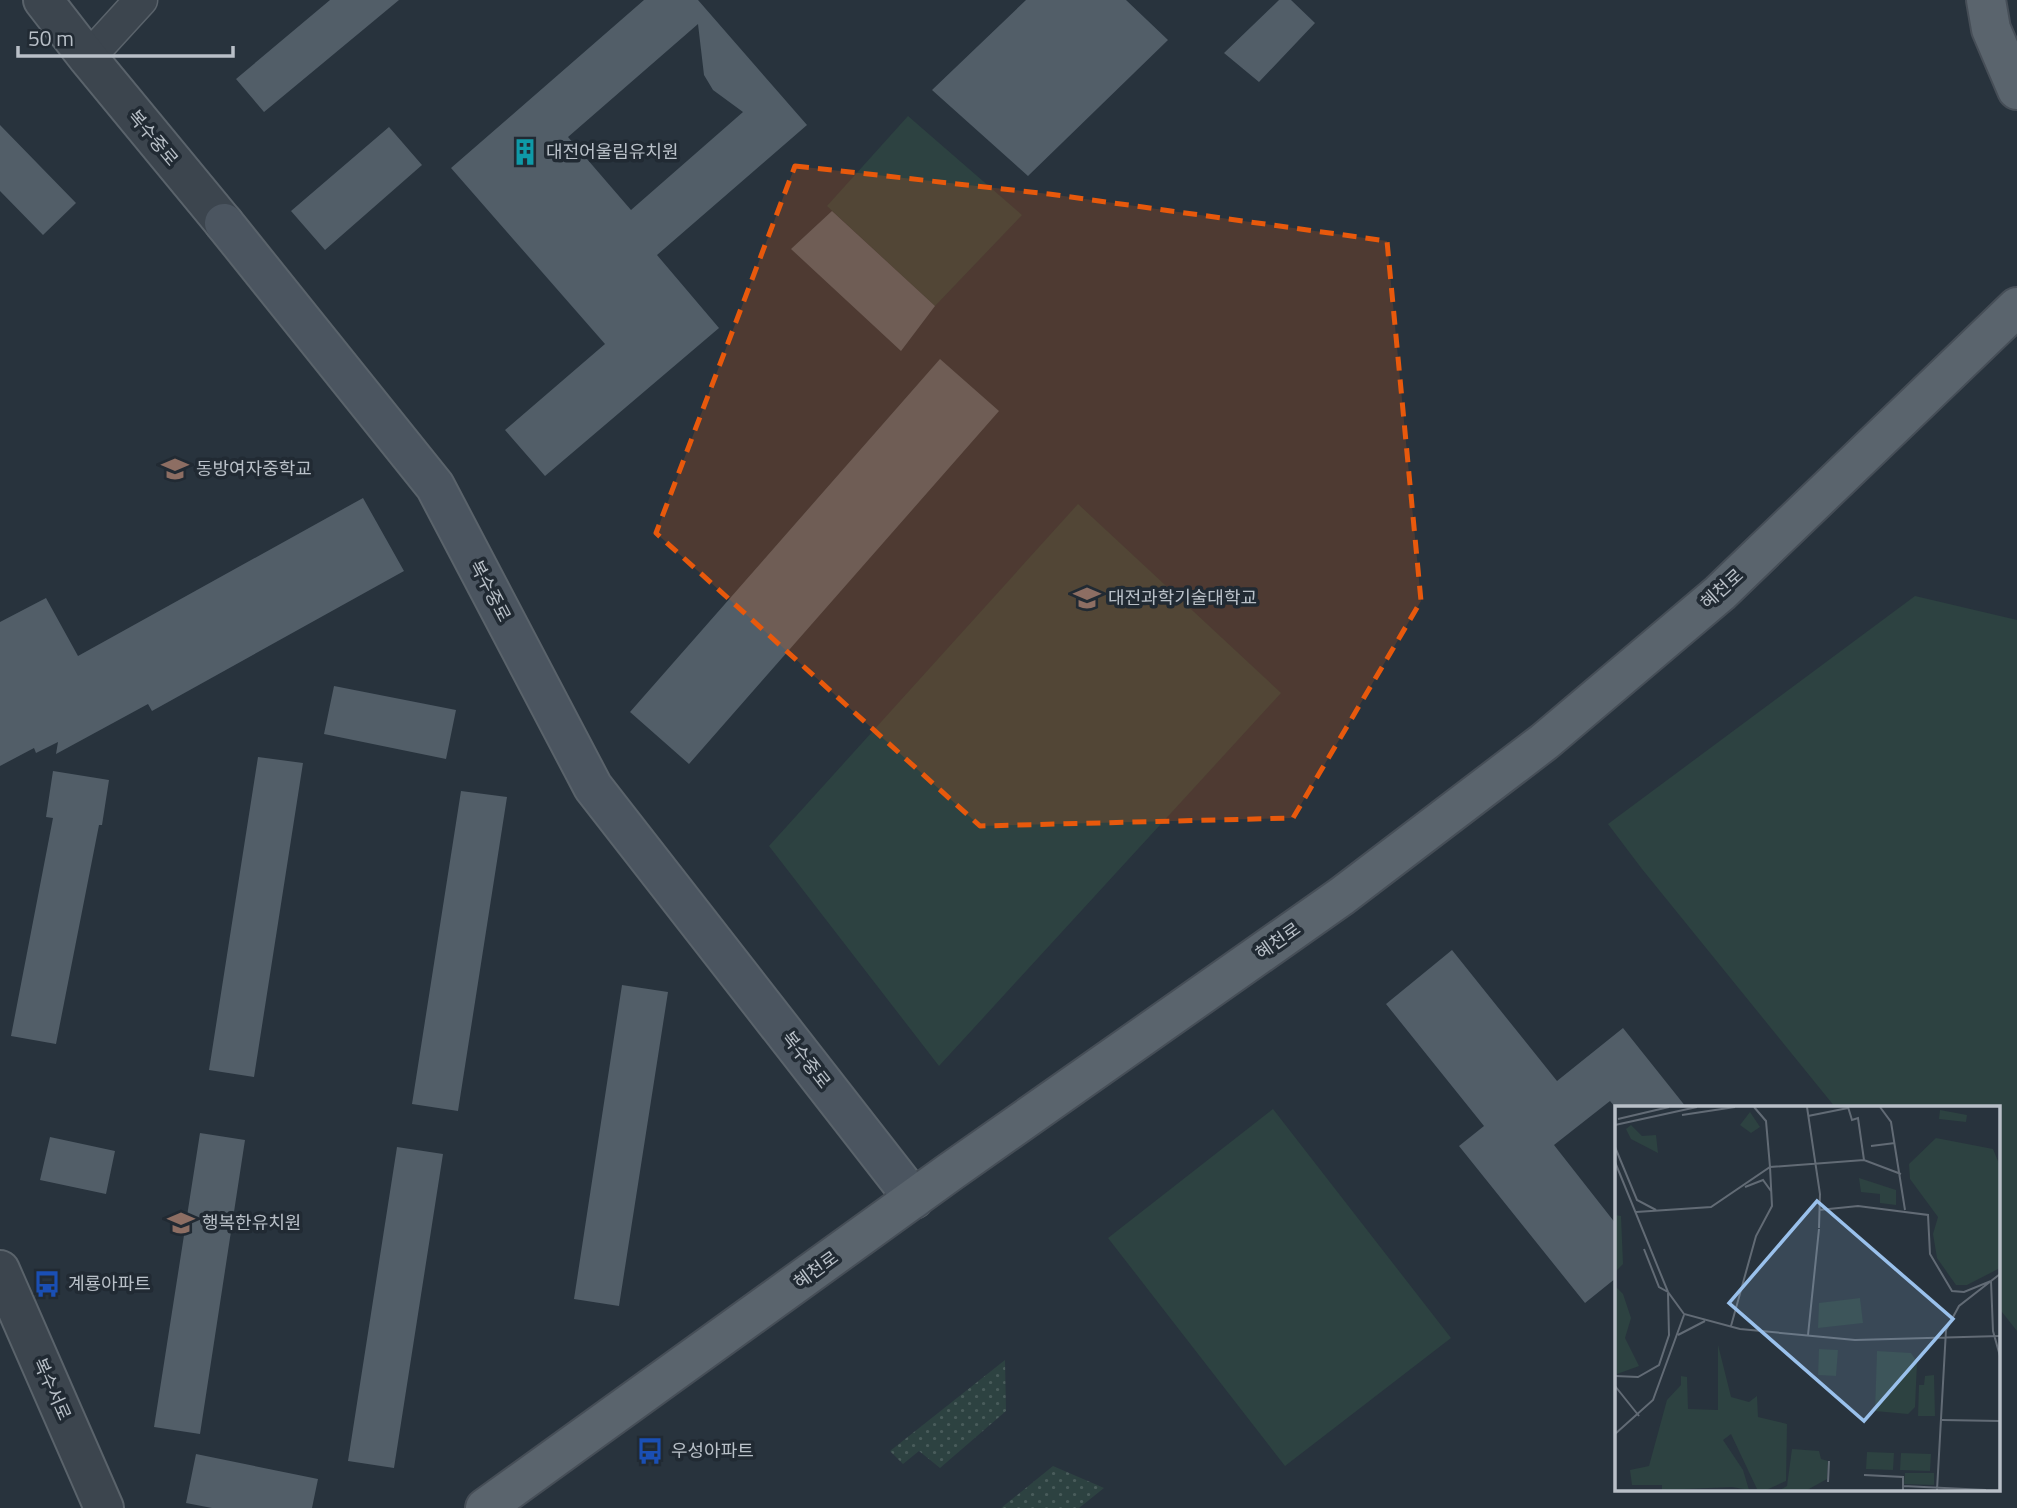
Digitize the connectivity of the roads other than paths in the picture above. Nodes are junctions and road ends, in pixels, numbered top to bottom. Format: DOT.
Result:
graph roads {
  1 [pos="43,0"];
  2 [pos="141,0"];
  3 [pos="1986,0"];
  4 [pos="88,58"];
  5 [pos="2017,90"];
  6 [pos="224,223"];
  7 [pos="2017,307"];
  8 [pos="914,1199"];
  9 [pos="0,1270"];
  10 [pos="104,1508"];
  11 [pos="485,1508"];
  1 -- 4 [label="street, 복수중로"];
  2 -- 4 [label="street"];
  3 -- 5 [label="main road"];
  4 -- 6 [label="street, 복수중로"];
  6 -- 8 [label="main road, 복수중로"];
  7 -- 8 [label="main road, 혜천로"];
  8 -- 11 [label="main road, 혜천로"];
  9 -- 10 [label="street, 복수서로"];
}
